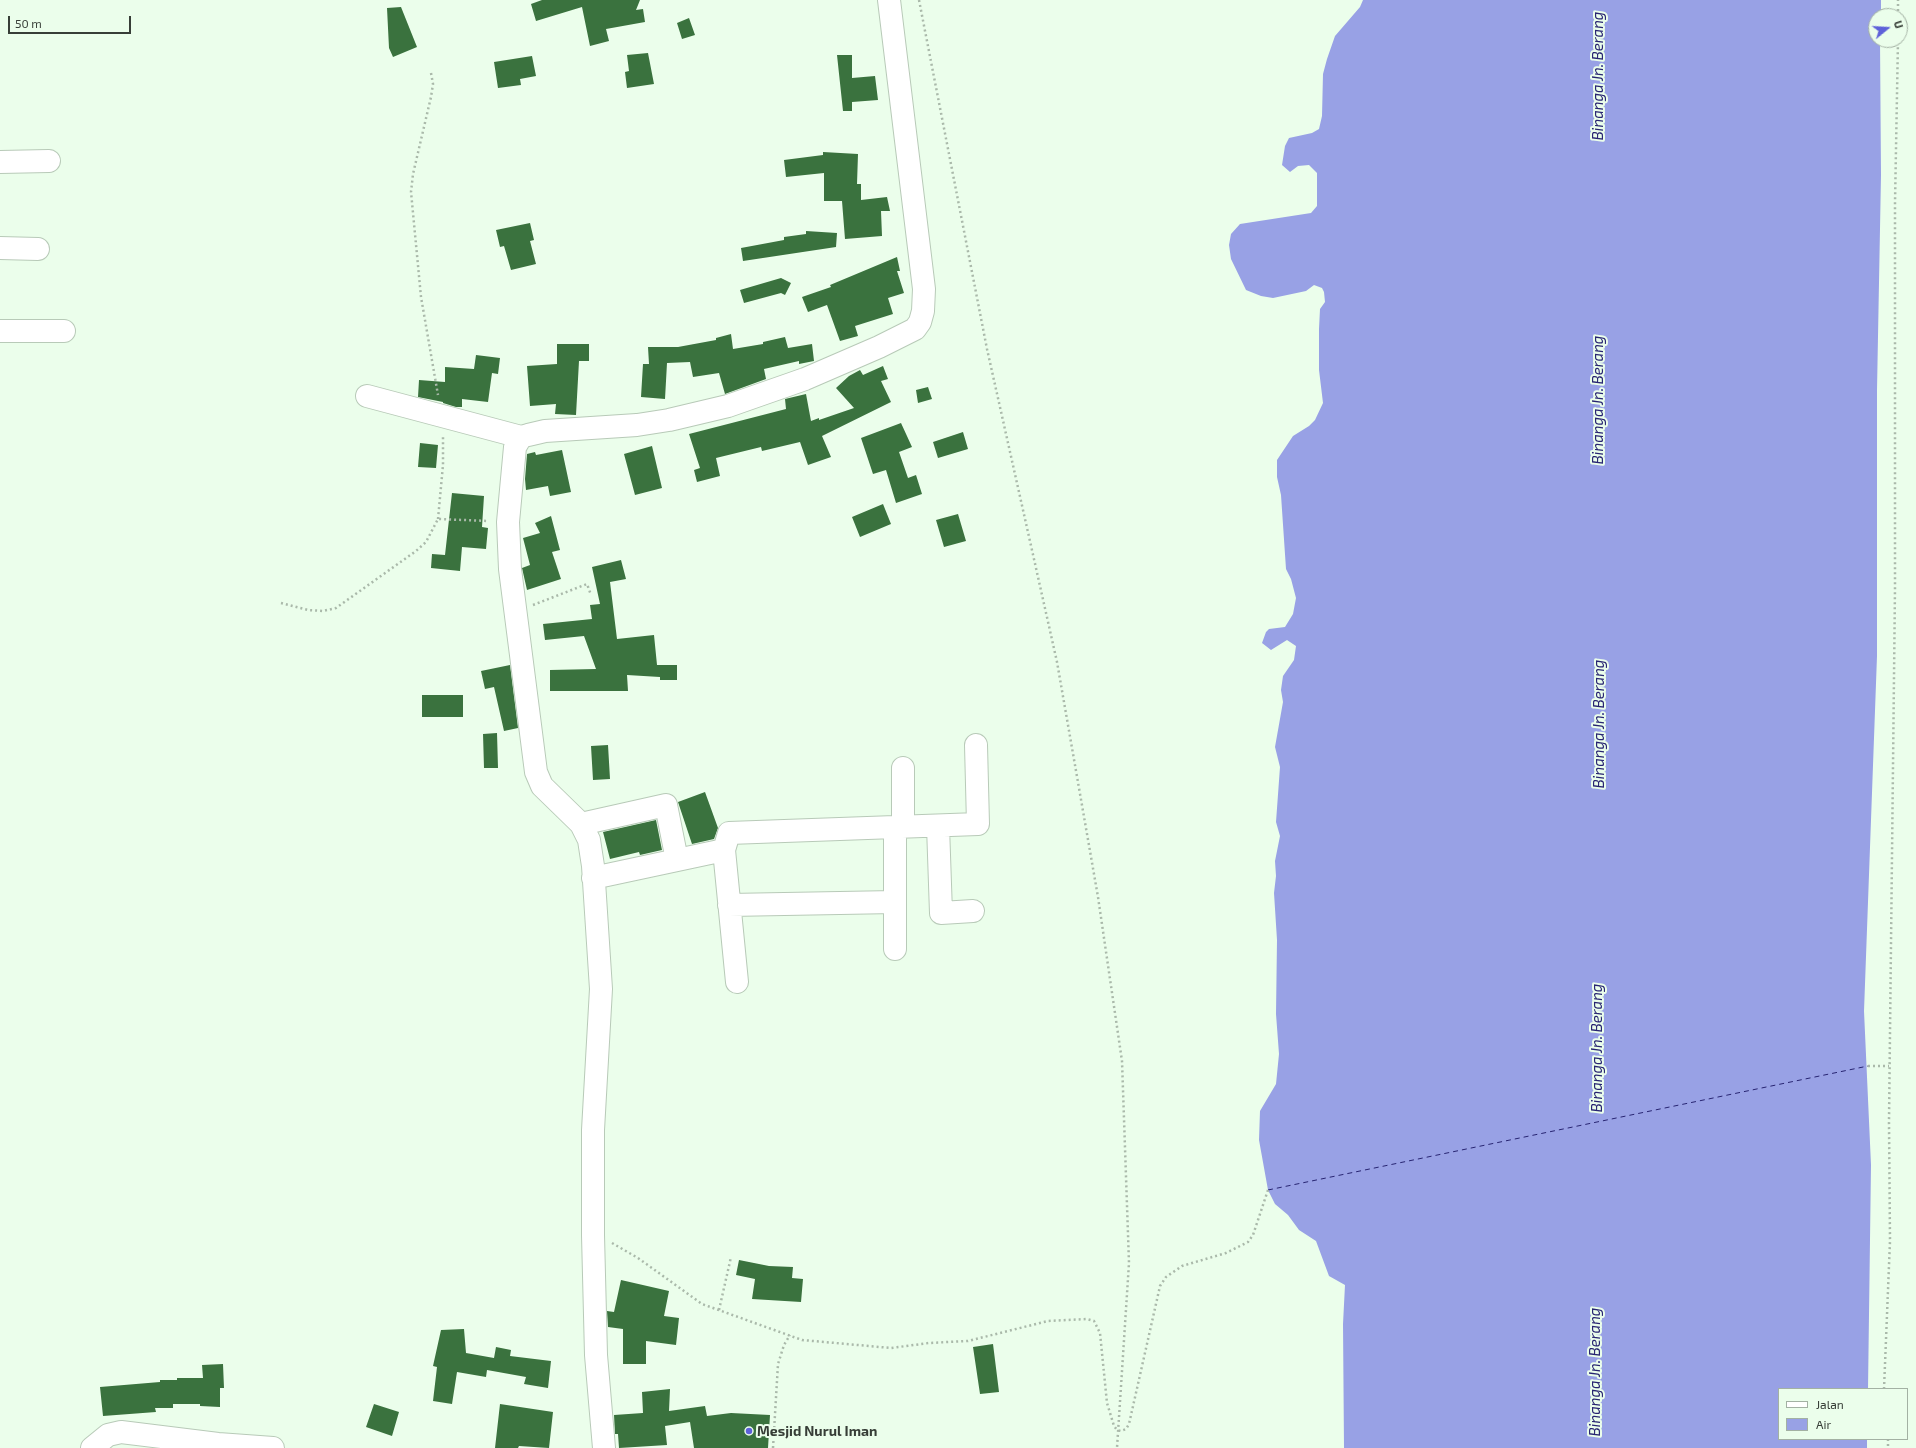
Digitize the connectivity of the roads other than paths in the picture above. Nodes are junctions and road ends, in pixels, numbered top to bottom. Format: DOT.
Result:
graph roads {
  1 [pos="889,0"];
  2 [pos="49,161"];
  3 [pos="0,162"];
  4 [pos="0,248"];
  5 [pos="38,249"];
  6 [pos="0,331"];
  7 [pos="64,331"];
  8 [pos="367,396"];
  9 [pos="521,437"];
  10 [pos="976,745"];
  11 [pos="903,768"];
  12 [pos="581,824"];
  13 [pos="938,826"];
  14 [pos="899,827"];
  15 [pos="724,850"];
  16 [pos="677,860"];
  17 [pos="593,878"];
  18 [pos="895,902"];
  19 [pos="729,905"];
  20 [pos="973,911"];
  21 [pos="895,949"];
  22 [pos="737,982"];
  23 [pos="218,1446"];
  24 [pos="92,1448"];
  25 [pos="273,1448"];
  26 [pos="604,1448"];
  1 -- 9 [label="street"];
  2 -- 3 [label="street"];
  4 -- 5 [label="street"];
  6 -- 7 [label="street"];
  8 -- 9 [label="street"];
  9 -- 12 [label="street"];
  10 -- 13 [label="street"];
  11 -- 14 [label="street"];
  12 -- 16 [label="street"];
  12 -- 17 [label="street"];
  13 -- 14 [label="street"];
  13 -- 20 [label="street"];
  14 -- 15 [label="street"];
  14 -- 18 [label="street"];
  15 -- 16 [label="street"];
  15 -- 19 [label="street"];
  16 -- 17 [label="street"];
  17 -- 26 [label="street"];
  18 -- 19 [label="street"];
  18 -- 21 [label="street"];
  19 -- 22 [label="street"];
  23 -- 24 [label="street"];
  23 -- 25 [label="street"];
}
